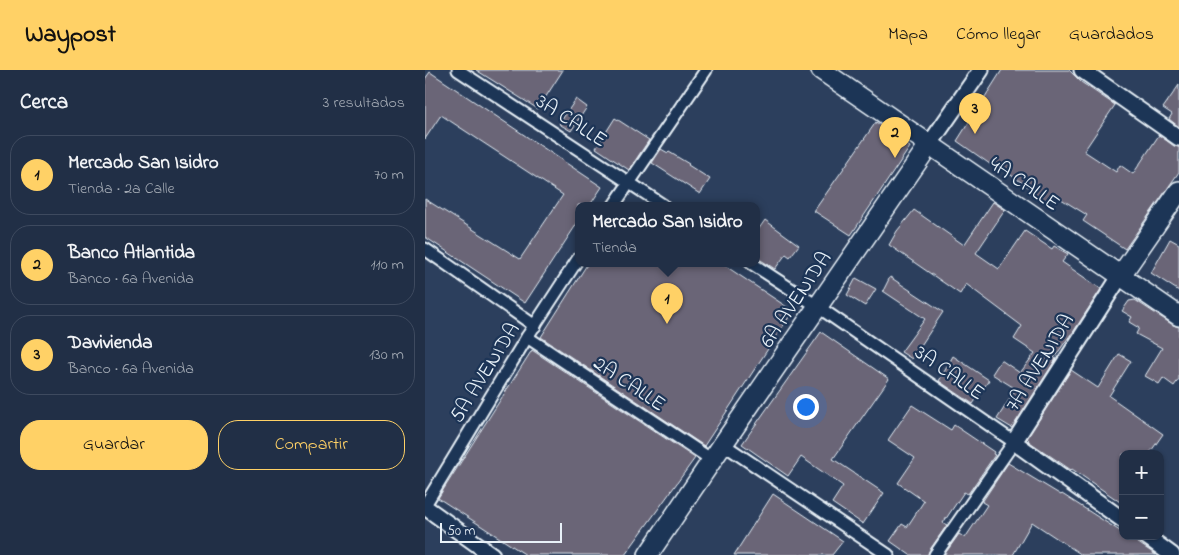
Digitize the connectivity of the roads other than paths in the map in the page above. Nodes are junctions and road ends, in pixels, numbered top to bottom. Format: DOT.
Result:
graph roads {
  1 [pos="458,70"];
  2 [pos="705,70"];
  3 [pos="821,70"];
  4 [pos="981,70"];
  5 [pos="1082,70"];
  6 [pos="1179,138"];
  7 [pos="929,145"];
  8 [pos="629,182"];
  9 [pos="1179,191"];
  10 [pos="616,202"];
  11 [pos="659,202"];
  12 [pos="425,250"];
  13 [pos="575,264"];
  14 [pos="757,267"];
  15 [pos="1121,276"];
  16 [pos="817,306"];
  17 [pos="1179,316"];
  18 [pos="535,326"];
  19 [pos="527,337"];
  20 [pos="1015,442"];
  21 [pos="723,444"];
  22 [pos="712,460"];
  23 [pos="425,506"];
  24 [pos="1119,517"];
  25 [pos="1151,540"];
  26 [pos="492,555"];
  27 [pos="648,555"];
  28 [pos="888,555"];
  29 [pos="935,555"];
  30 [pos="1172,555"];
  1 -- 8 [label="street, 3A CALLE"];
  2 -- 8 [label="street"];
  3 -- 7 [label="street, 4A CALLE"];
  4 -- 7 [label="street, 6A AVENIDA"];
  5 -- 6 [label="street"];
  7 -- 15 [label="street, 4A CALLE"];
  7 -- 16 [label="street, 6A AVENIDA"];
  8 -- 10 [label="street"];
  8 -- 11 [label="street, 3A CALLE"];
  9 -- 15 [label="street, 7A AVENIDA"];
  12 -- 18 [label="street"];
  13 -- 18 [label="street, 5A AVENIDA"];
  14 -- 16 [label="street, 3A CALLE"];
  15 -- 17 [label="street, 4A CALLE"];
  15 -- 20 [label="street, 7A AVENIDA"];
  16 -- 20 [label="street, 3A CALLE"];
  16 -- 21 [label="street, 6A AVENIDA"];
  18 -- 19 [label="street, 5A AVENIDA"];
  19 -- 22 [label="street, 2A CALLE"];
  19 -- 23 [label="street, 5A AVENIDA"];
  20 -- 24 [label="street, 3A CALLE"];
  20 -- 29 [label="street, 7A AVENIDA"];
  21 -- 22 [label="street, 6A AVENIDA"];
  21 -- 28 [label="street"];
  22 -- 27 [label="street, 6A AVENIDA"];
  23 -- 26 [label="street"];
  25 -- 30 [label="street"];
}
